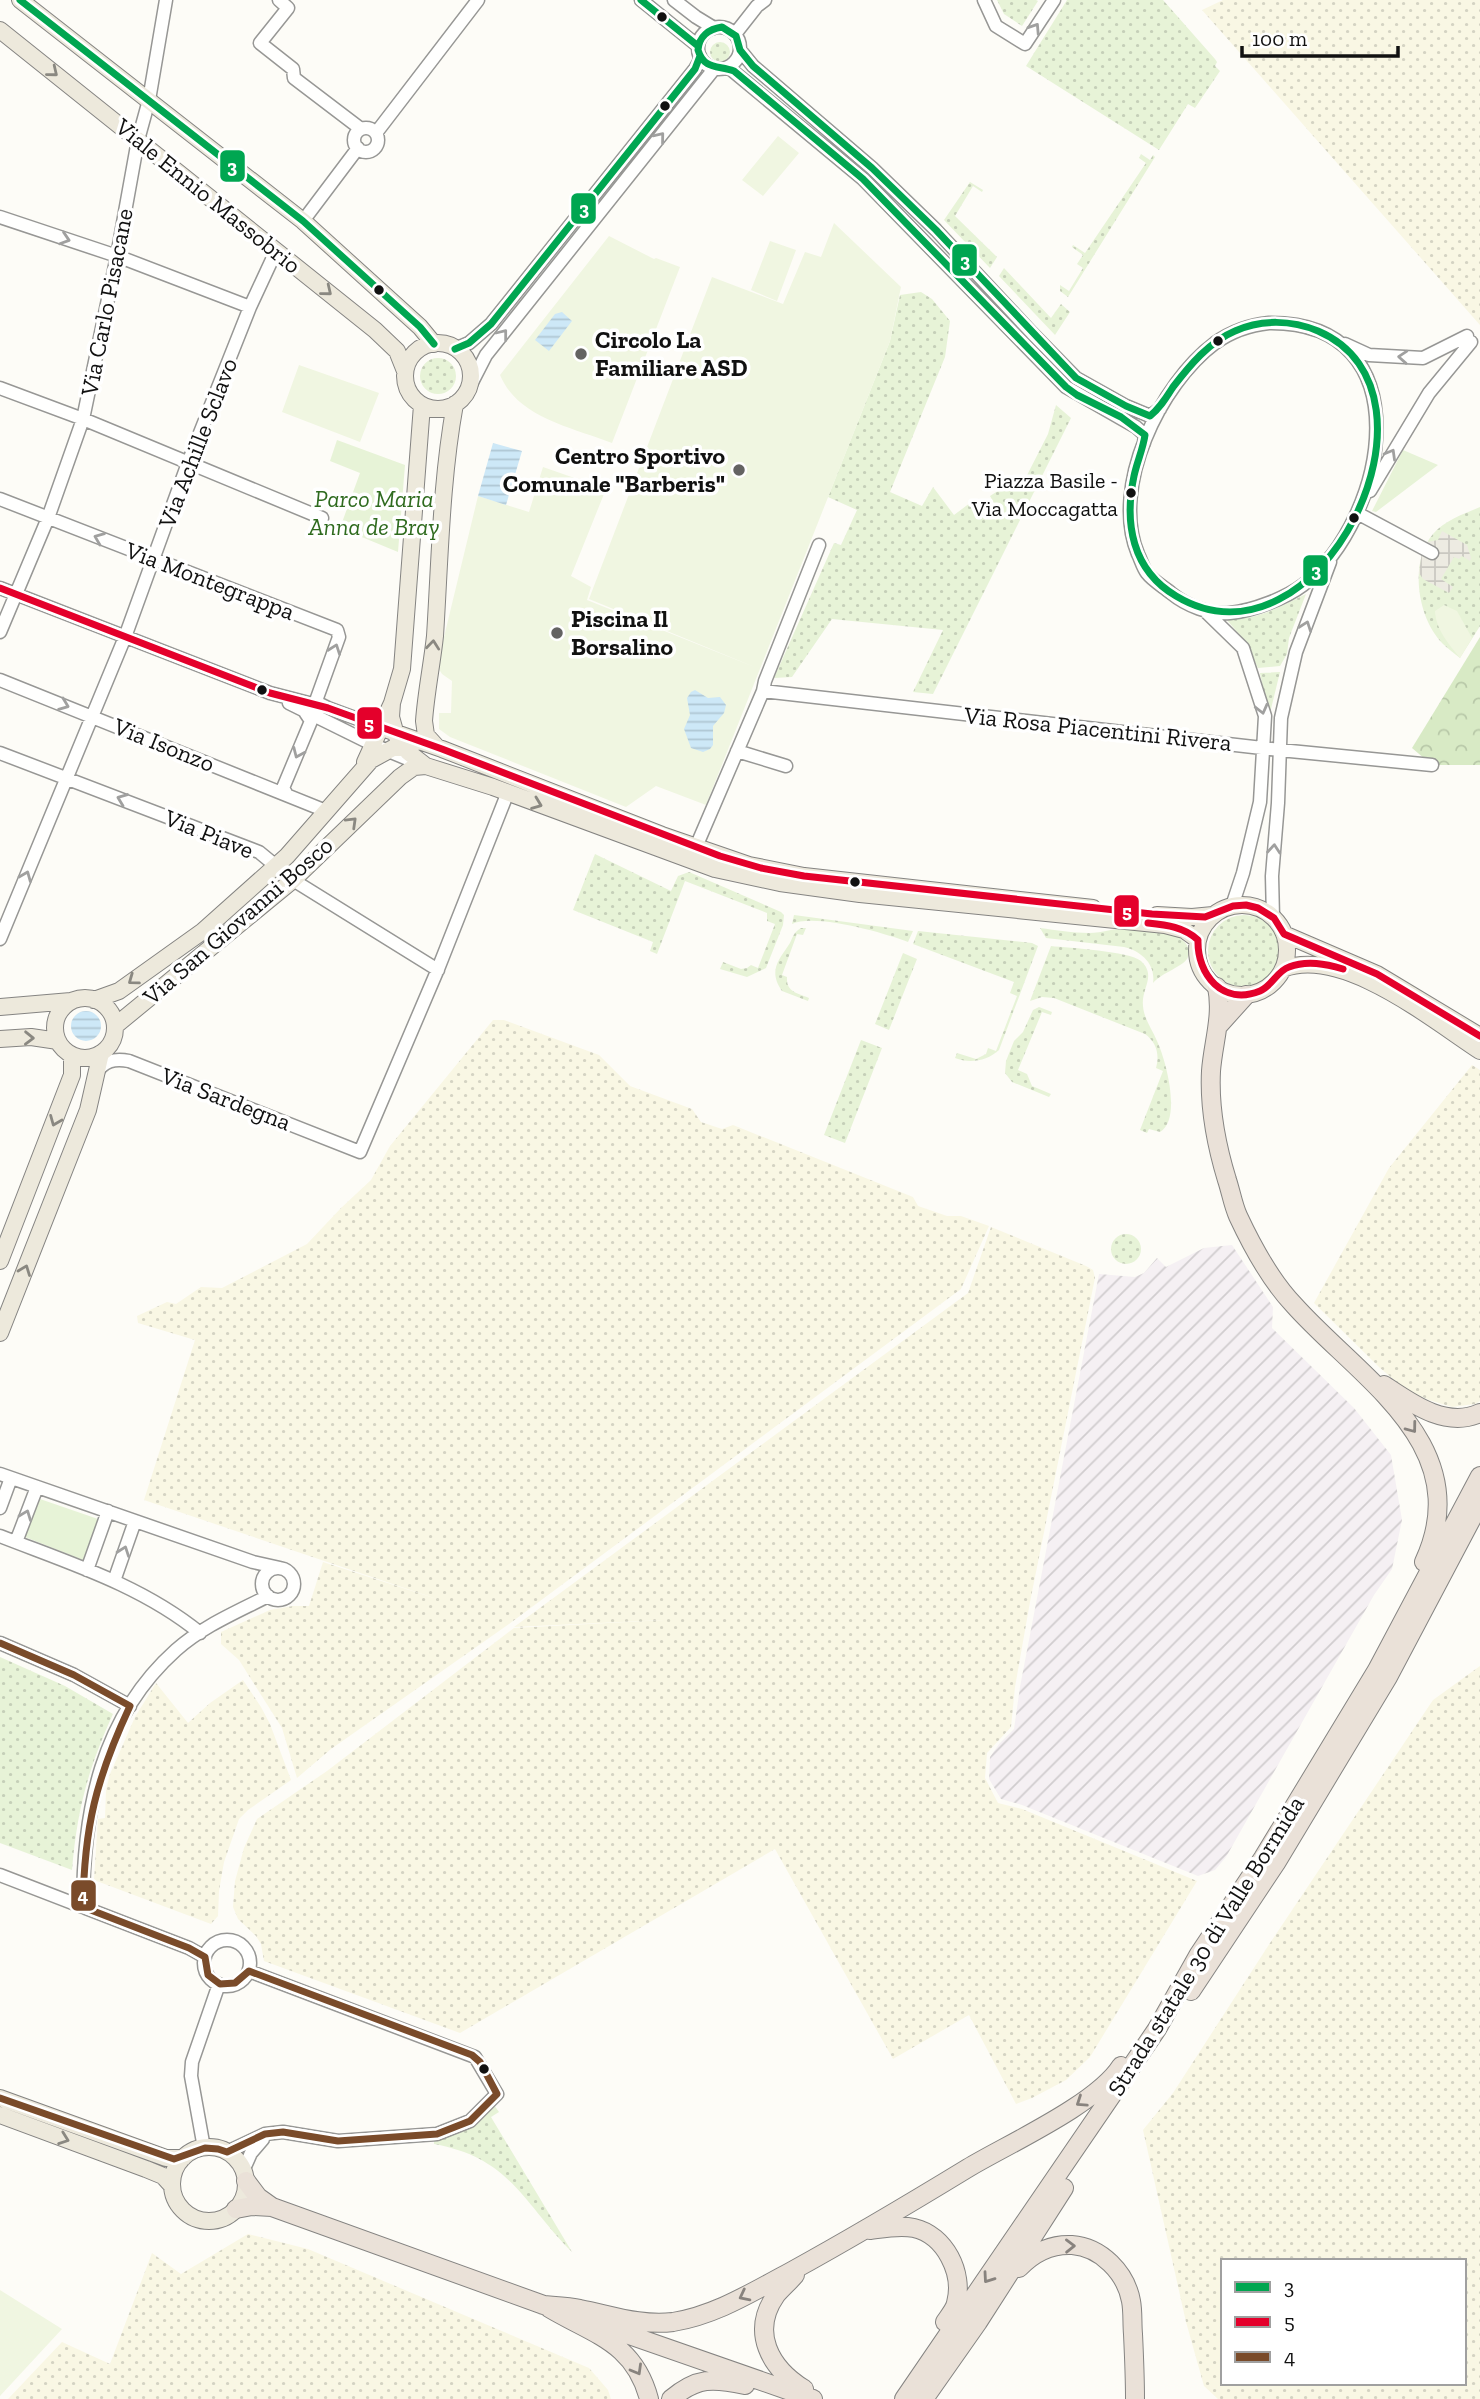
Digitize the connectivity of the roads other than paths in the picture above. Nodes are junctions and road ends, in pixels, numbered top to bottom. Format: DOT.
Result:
graph roads {
  1 [pos="20,0"];
  2 [pos="166,0"];
  3 [pos="279,0"];
  4 [pos="478,0"];
  5 [pos="641,0"];
  6 [pos="674,0"];
  7 [pos="765,0"];
  8 [pos="984,0"];
  9 [pos="1054,0"];
  10 [pos="714,28"];
  11 [pos="0,30"];
  12 [pos="735,34"];
  13 [pos="740,50"];
  14 [pos="699,51"];
  15 [pos="721,68"];
  16 [pos="149,100"];
  17 [pos="364,138"];
  18 [pos="138,140"];
  19 [pos="628,152"];
  20 [pos="639,161"];
  21 [pos="0,217"];
  22 [pos="303,221"];
  23 [pos="276,251"];
  24 [pos="117,256"];
  25 [pos="250,307"];
  26 [pos="1335,340"];
  27 [pos="434,344"];
  28 [pos="455,349"];
  29 [pos="405,371"];
  30 [pos="0,388"];
  31 [pos="467,391"];
  32 [pos="455,404"];
  33 [pos="422,405"];
  34 [pos="1161,409"];
  35 [pos="83,419"];
  36 [pos="1144,446"];
  37 [pos="188,463"];
  38 [pos="0,499"];
  39 [pos="1357,513"];
  40 [pos="48,518"];
  41 [pos="322,518"];
  42 [pos="819,545"];
  43 [pos="1432,553"];
  44 [pos="1332,555"];
  45 [pos="154,560"];
  46 [pos="0,589"];
  47 [pos="16,594"];
  48 [pos="1205,611"];
  49 [pos="0,632"];
  50 [pos="125,637"];
  51 [pos="0,680"];
  52 [pos="763,691"];
  53 [pos="270,693"];
  54 [pos="392,703"];
  55 [pos="328,708"];
  56 [pos="304,712"];
  57 [pos="425,713"];
  58 [pos="91,716"];
  59 [pos="359,720"];
  60 [pos="352,735"];
  61 [pos="398,744"];
  62 [pos="1263,747"];
  63 [pos="442,749"];
  64 [pos="1280,750"];
  65 [pos="737,751"];
  66 [pos="0,753"];
  67 [pos="1432,765"];
  68 [pos="426,766"];
  69 [pos="786,766"];
  70 [pos="65,778"];
  71 [pos="396,778"];
  72 [pos="347,788"];
  73 [pos="508,792"];
  74 [pos="288,795"];
  75 [pos="327,811"];
  76 [pos="696,847"];
  77 [pos="275,867"];
  78 [pos="293,880"];
  79 [pos="1232,906"];
  80 [pos="1213,915"];
  81 [pos="1273,918"];
  82 [pos="1284,934"];
  83 [pos="0,939"];
  84 [pos="1198,940"];
  85 [pos="1283,969"];
  86 [pos="438,970"];
  87 [pos="1217,987"];
  88 [pos="1246,995"];
  89 [pos="88,1000"];
  90 [pos="0,1007"];
  91 [pos="1219,1025"];
  92 [pos="114,1026"];
  93 [pos="1480,1036"];
  94 [pos="0,1040"];
  95 [pos="58,1041"];
  96 [pos="1480,1051"];
  97 [pos="101,1053"];
  98 [pos="72,1056"];
  99 [pos="95,1074"];
  100 [pos="5,1238"];
  101 [pos="35,1242"];
  102 [pos="0,1261"];
  103 [pos="0,1333"];
  104 [pos="1368,1375"];
  105 [pos="1480,1413"];
  106 [pos="6,1476"];
  107 [pos="1480,1476"];
  108 [pos="37,1487"];
  109 [pos="1480,1503"];
  110 [pos="0,1508"];
  111 [pos="108,1511"];
  112 [pos="1480,1520"];
  113 [pos="135,1521"];
  114 [pos="0,1536"];
  115 [pos="1462,1538"];
  116 [pos="16,1542"];
  117 [pos="245,1558"];
  118 [pos="280,1568"];
  119 [pos="87,1570"];
  120 [pos="114,1581"];
  121 [pos="262,1582"];
  122 [pos="268,1596"];
  123 [pos="1404,1620"];
  124 [pos="200,1633"];
  125 [pos="0,1643"];
  126 [pos="130,1706"];
  127 [pos="0,1875"];
  128 [pos="83,1907"];
  129 [pos="1199,1954"];
  130 [pos="205,1956"];
  131 [pos="249,1971"];
  132 [pos="219,1984"];
  133 [pos="0,2098"];
  134 [pos="0,2115"];
  135 [pos="271,2133"];
  136 [pos="204,2148"];
  137 [pos="227,2152"];
  138 [pos="183,2158"];
  139 [pos="245,2176"];
  140 [pos="172,2186"];
  141 [pos="272,2207"];
  142 [pos="236,2210"];
  143 [pos="860,2232"];
  144 [pos="804,2264"];
  145 [pos="996,2294"];
  146 [pos="543,2305"];
  147 [pos="919,2391"];
  148 [pos="649,2399"];
  149 [pos="671,2399"];
  150 [pos="806,2399"];
  151 [pos="816,2399"];
  152 [pos="904,2399"];
  153 [pos="1135,2399"];
  1 -- 16 [label="main road, Viale Ennio Massobrio"];
  2 -- 16 [label="street, Via Carlo Pisacane"];
  3 -- 17 [label="street"];
  4 -- 17 [label="street"];
  5 -- 14 [label="street"];
  6 -- 10 [label="street"];
  7 -- 12 [label="street"];
  8 -- 9 [label="street, one-way"];
  10 -- 12 [label="street"];
  10 -- 14 [label="street"];
  11 -- 18 [label="main road, Viale Ennio Massobrio, one-way"];
  12 -- 13 [label="street"];
  13 -- 15 [label="street"];
  13 -- 34 [label="street"];
  14 -- 15 [label="street"];
  14 -- 19 [label="street"];
  20 -- 15 [label="street, one-way"];
  15 -- 36 [label="street"];
  16 -- 18 [label="street, Via Carlo Pisacane"];
  16 -- 22 [label="main road, Viale Ennio Massobrio"];
  17 -- 22 [label="street"];
  18 -- 23 [label="main road, Viale Ennio Massobrio"];
  18 -- 24 [label="street, Via Carlo Pisacane"];
  19 -- 20 [label="street"];
  19 -- 28 [label="street"];
  31 -- 20 [label="street, one-way"];
  21 -- 24 [label="street, one-way"];
  22 -- 27 [label="main road, Viale Ennio Massobrio"];
  23 -- 25 [label="street, Via Achille Sclavo"];
  23 -- 29 [label="main road, Viale Ennio Massobrio, one-way"];
  24 -- 25 [label="street"];
  24 -- 35 [label="street, Via Carlo Pisacane"];
  25 -- 37 [label="street, Via Achille Sclavo"];
  26 -- 34 [label="street"];
  26 -- 39 [label="street"];
  39 -- 26 [label="street, one-way"];
  27 -- 28 [label="main road"];
  27 -- 29 [label="main road"];
  28 -- 31 [label="main road"];
  29 -- 33 [label="main road, Viale Ennio Massobrio"];
  30 -- 35 [label="street"];
  31 -- 32 [label="main road"];
  32 -- 33 [label="main road"];
  57 -- 32 [label="main road, one-way"];
  33 -- 54 [label="main road"];
  34 -- 36 [label="street"];
  35 -- 37 [label="street"];
  35 -- 40 [label="street, Via Carlo Pisacane"];
  36 -- 48 [label="street"];
  37 -- 41 [label="street"];
  37 -- 45 [label="street, Via Achille Sclavo"];
  38 -- 40 [label="street, Via Montegrappa"];
  39 -- 43 [label="street"];
  39 -- 44 [label="street"];
  45 -- 40 [label="street, Via Montegrappa, one-way"];
  40 -- 47 [label="street, Via Carlo Pisacane"];
  42 -- 52 [label="street"];
  44 -- 48 [label="street"];
  64 -- 44 [label="street, one-way"];
  45 -- 50 [label="street, Via Achille Sclavo"];
  55 -- 45 [label="street, Via Montegrappa, one-way"];
  46 -- 47 [label="street"];
  47 -- 49 [label="street, Via Carlo Pisacane"];
  47 -- 50 [label="street"];
  48 -- 62 [label="street, one-way"];
  50 -- 53 [label="street"];
  50 -- 58 [label="street, Via Achille Sclavo"];
  51 -- 58 [label="street, Via Isonzo, one-way"];
  52 -- 62 [label="street, Via Rosa Piacentini Rivera"];
  52 -- 65 [label="street"];
  53 -- 55 [label="street"];
  53 -- 56 [label="street"];
  54 -- 59 [label="street"];
  54 -- 61 [label="main road"];
  55 -- 59 [label="street"];
  56 -- 60 [label="street"];
  56 -- 74 [label="street, one-way"];
  57 -- 61 [label="main road"];
  57 -- 63 [label="main road"];
  58 -- 70 [label="street, Via Achille Sclavo"];
  58 -- 74 [label="street, Via Isonzo"];
  59 -- 61 [label="street"];
  60 -- 61 [label="street"];
  60 -- 72 [label="street"];
  61 -- 63 [label="main road"];
  61 -- 68 [label="main road"];
  61 -- 71 [label="main road"];
  61 -- 72 [label="main road"];
  61 -- 72 [label="main road, Via San Giovanni Bosco"];
  62 -- 64 [label="street, Via Rosa Piacentini Rivera"];
  62 -- 79 [label="street"];
  63 -- 76 [label="main road"];
  64 -- 67 [label="street, Via Rosa Piacentini Rivera"];
  81 -- 64 [label="street, one-way"];
  65 -- 69 [label="street"];
  65 -- 76 [label="street"];
  66 -- 70 [label="street, Via Piave"];
  68 -- 71 [label="main road, Via San Giovanni Bosco"];
  68 -- 73 [label="main road"];
  77 -- 70 [label="street, Via Piave, one-way"];
  83 -- 70 [label="street, Via Achille Sclavo, one-way"];
  78 -- 71 [label="main road, Via San Giovanni Bosco, one-way"];
  72 -- 75 [label="main road, Via San Giovanni Bosco"];
  73 -- 84 [label="main road, one-way"];
  73 -- 86 [label="street"];
  74 -- 75 [label="street, Via Isonzo"];
  75 -- 77 [label="main road, Via San Giovanni Bosco"];
  76 -- 80 [label="main road"];
  77 -- 78 [label="street, Via Piave"];
  77 -- 89 [label="main road, Via San Giovanni Bosco, one-way"];
  78 -- 86 [label="street, Via Piave"];
  78 -- 92 [label="main road, Via San Giovanni Bosco"];
  79 -- 80 [label="main road"];
  79 -- 81 [label="main road"];
  80 -- 84 [label="main road"];
  81 -- 82 [label="main road"];
  82 -- 85 [label="main road"];
  82 -- 93 [label="main road"];
  84 -- 87 [label="main road"];
  85 -- 88 [label="main road"];
  85 -- 96 [label="main road"];
  86 -- 99 [label="street, Via Sardegna"];
  87 -- 88 [label="main road"];
  87 -- 91 [label="highway"];
  88 -- 91 [label="highway"];
  89 -- 90 [label="main road"];
  89 -- 92 [label="main road, Via San Giovanni Bosco"];
  89 -- 95 [label="main road, Via San Giovanni Bosco"];
  91 -- 104 [label="highway"];
  92 -- 97 [label="main road, Via San Giovanni Bosco"];
  94 -- 95 [label="main road, one-way"];
  95 -- 98 [label="main road"];
  97 -- 98 [label="main road"];
  97 -- 99 [label="main road, Via San Giovanni Bosco"];
  98 -- 100 [label="main road, one-way"];
  99 -- 101 [label="main road, Via San Giovanni Bosco"];
  100 -- 101 [label="main road"];
  100 -- 102 [label="main road"];
  103 -- 101 [label="main road, Via San Giovanni Bosco, one-way"];
  104 -- 105 [label="highway"];
  104 -- 123 [label="highway, one-way"];
  106 -- 108 [label="street"];
  106 -- 110 [label="street"];
  107 -- 123 [label="highway, Strada statale 30 di Valle Bormida"];
  108 -- 111 [label="street"];
  116 -- 108 [label="street, one-way"];
  109 -- 115 [label="highway, Strada statale 30 di Valle Bormida"];
  111 -- 113 [label="street"];
  111 -- 119 [label="street"];
  112 -- 115 [label="highway"];
  113 -- 117 [label="street"];
  120 -- 113 [label="street, one-way"];
  114 -- 116 [label="street"];
  115 -- 145 [label="highway, Strada statale 30 di Valle Bormida"];
  116 -- 119 [label="street"];
  117 -- 118 [label="street"];
  117 -- 121 [label="street"];
  118 -- 121 [label="street"];
  118 -- 122 [label="street"];
  119 -- 120 [label="street"];
  120 -- 124 [label="street"];
  121 -- 122 [label="street"];
  122 -- 124 [label="street"];
  123 -- 129 [label="highway, Strada statale 30 di Valle Bormida"];
  124 -- 126 [label="street"];
  125 -- 126 [label="street"];
  126 -- 128 [label="street"];
  127 -- 128 [label="street"];
  128 -- 130 [label="street"];
  129 -- 143 [label="highway, one-way"];
  129 -- 147 [label="highway, Strada statale 30 di Valle Bormida, one-way"];
  130 -- 131 [label="street"];
  130 -- 132 [label="street"];
  131 -- 132 [label="street"];
  131 -- 135 [label="street"];
  132 -- 136 [label="street"];
  133 -- 138 [label="main road"];
  134 -- 140 [label="main road, one-way"];
  135 -- 137 [label="street"];
  135 -- 139 [label="street"];
  136 -- 137 [label="main road"];
  136 -- 138 [label="main road"];
  137 -- 139 [label="main road"];
  138 -- 140 [label="main road"];
  139 -- 141 [label="highway"];
  139 -- 142 [label="main road"];
  140 -- 142 [label="main road"];
  141 -- 142 [label="highway"];
  141 -- 146 [label="highway"];
  143 -- 144 [label="highway"];
  143 -- 147 [label="highway"];
  144 -- 146 [label="highway, one-way"];
  144 -- 151 [label="highway"];
  145 -- 147 [label="highway, Strada statale 30 di Valle Bormida"];
  145 -- 153 [label="highway, one-way"];
  146 -- 148 [label="highway, one-way"];
  146 -- 151 [label="highway"];
  147 -- 152 [label="highway, Strada statale 30 di Valle Bormida"];
  149 -- 150 [label="highway"];
}
